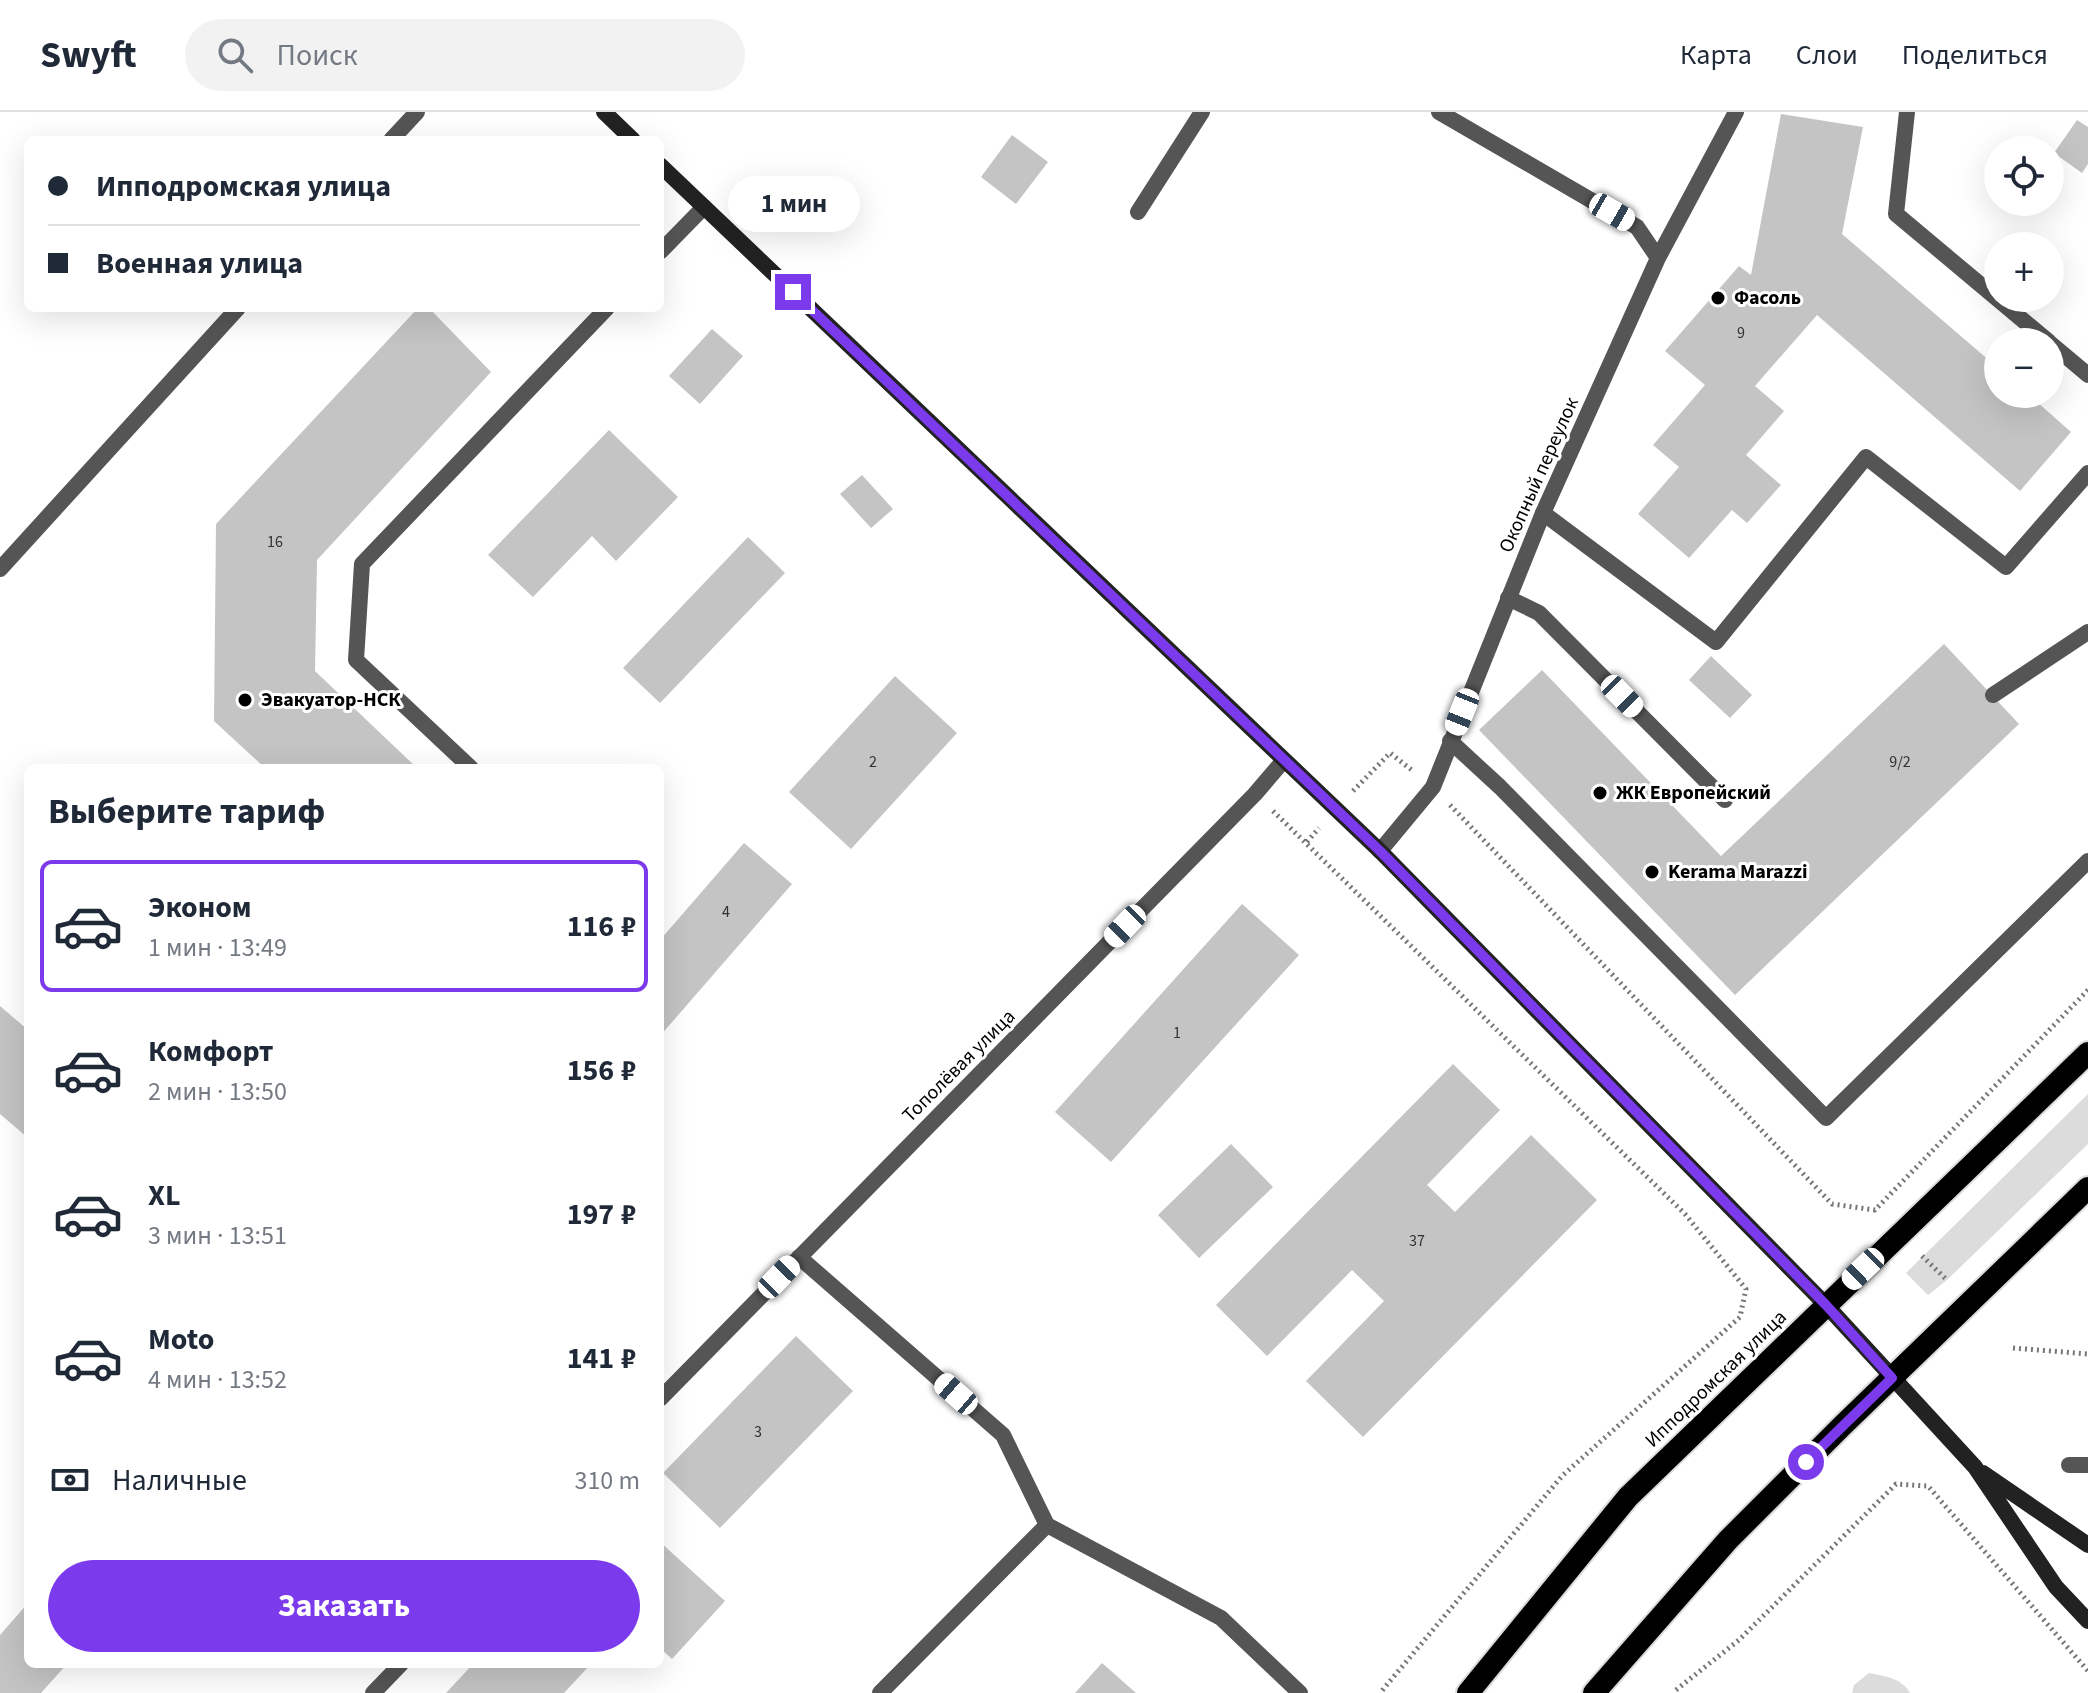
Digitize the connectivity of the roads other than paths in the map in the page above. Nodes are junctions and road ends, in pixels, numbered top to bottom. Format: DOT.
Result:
graph roads {
  1 [pos="417,112"];
  2 [pos="604,112"];
  3 [pos="1202,112"];
  4 [pos="1439,112"];
  5 [pos="1736,112"];
  6 [pos="1907,112"];
  7 [pos="395,136"];
  8 [pos="629,136"];
  9 [pos="664,169"];
  10 [pos="704,207"];
  11 [pos="1138,212"];
  12 [pos="664,248"];
  13 [pos="1658,258"];
  14 [pos="234,312"];
  15 [pos="603,312"];
  16 [pos="2032,328"];
  17 [pos="2064,355"];
  18 [pos="2088,375"];
  19 [pos="2088,473"];
  20 [pos="1543,513"];
  21 [pos="0,569"];
  22 [pos="1508,598"];
  23 [pos="2088,632"];
  24 [pos="1993,695"];
  25 [pos="1450,741"];
  26 [pos="1284,760"];
  27 [pos="467,764"];
  28 [pos="1725,800"];
  29 [pos="1380,851"];
  30 [pos="2088,861"];
  31 [pos="2088,1053"];
  32 [pos="2088,1188"];
  33 [pos="799,1257"];
  34 [pos="1826,1305"];
  35 [pos="1892,1378"];
  36 [pos="664,1395"];
  37 [pos="2069,1465"];
  38 [pos="2088,1465"];
  39 [pos="1975,1467"];
  40 [pos="1047,1525"];
  41 [pos="2088,1545"];
  42 [pos="2088,1621"];
  43 [pos="397,1668"];
  44 [pos="373,1693"];
  45 [pos="880,1693"];
  46 [pos="1300,1693"];
  47 [pos="1468,1693"];
  48 [pos="1594,1693"];
  1 -- 7 [label="street"];
  2 -- 8 [label="main road"];
  3 -- 11 [label="street"];
  4 -- 13 [label="street"];
  5 -- 13 [label="street, Окопный переулок"];
  6 -- 16 [label="street"];
  9 -- 10 [label="main road"];
  10 -- 12 [label="street"];
  10 -- 26 [label="main road"];
  13 -- 20 [label="street, Окопный переулок"];
  14 -- 21 [label="street"];
  15 -- 27 [label="street"];
  17 -- 18 [label="street"];
  19 -- 20 [label="street"];
  20 -- 22 [label="street, Окопный переулок"];
  22 -- 25 [label="street, Окопный переулок"];
  22 -- 28 [label="street"];
  23 -- 24 [label="street"];
  25 -- 29 [label="street, Окопный переулок"];
  25 -- 30 [label="street"];
  26 -- 29 [label="main road"];
  26 -- 33 [label="street, Тополёвая улица"];
  29 -- 34 [label="main road"];
  31 -- 34 [label="highway, Ипподромская улица"];
  32 -- 35 [label="highway"];
  33 -- 36 [label="street, Тополёвая улица"];
  33 -- 40 [label="street"];
  34 -- 35 [label="main road"];
  34 -- 47 [label="highway, Ипподромская улица"];
  35 -- 39 [label="main road"];
  35 -- 48 [label="highway"];
  37 -- 38 [label="street"];
  39 -- 41 [label="main road"];
  39 -- 42 [label="main road"];
  40 -- 45 [label="street"];
  40 -- 46 [label="street"];
  43 -- 44 [label="street"];
}
